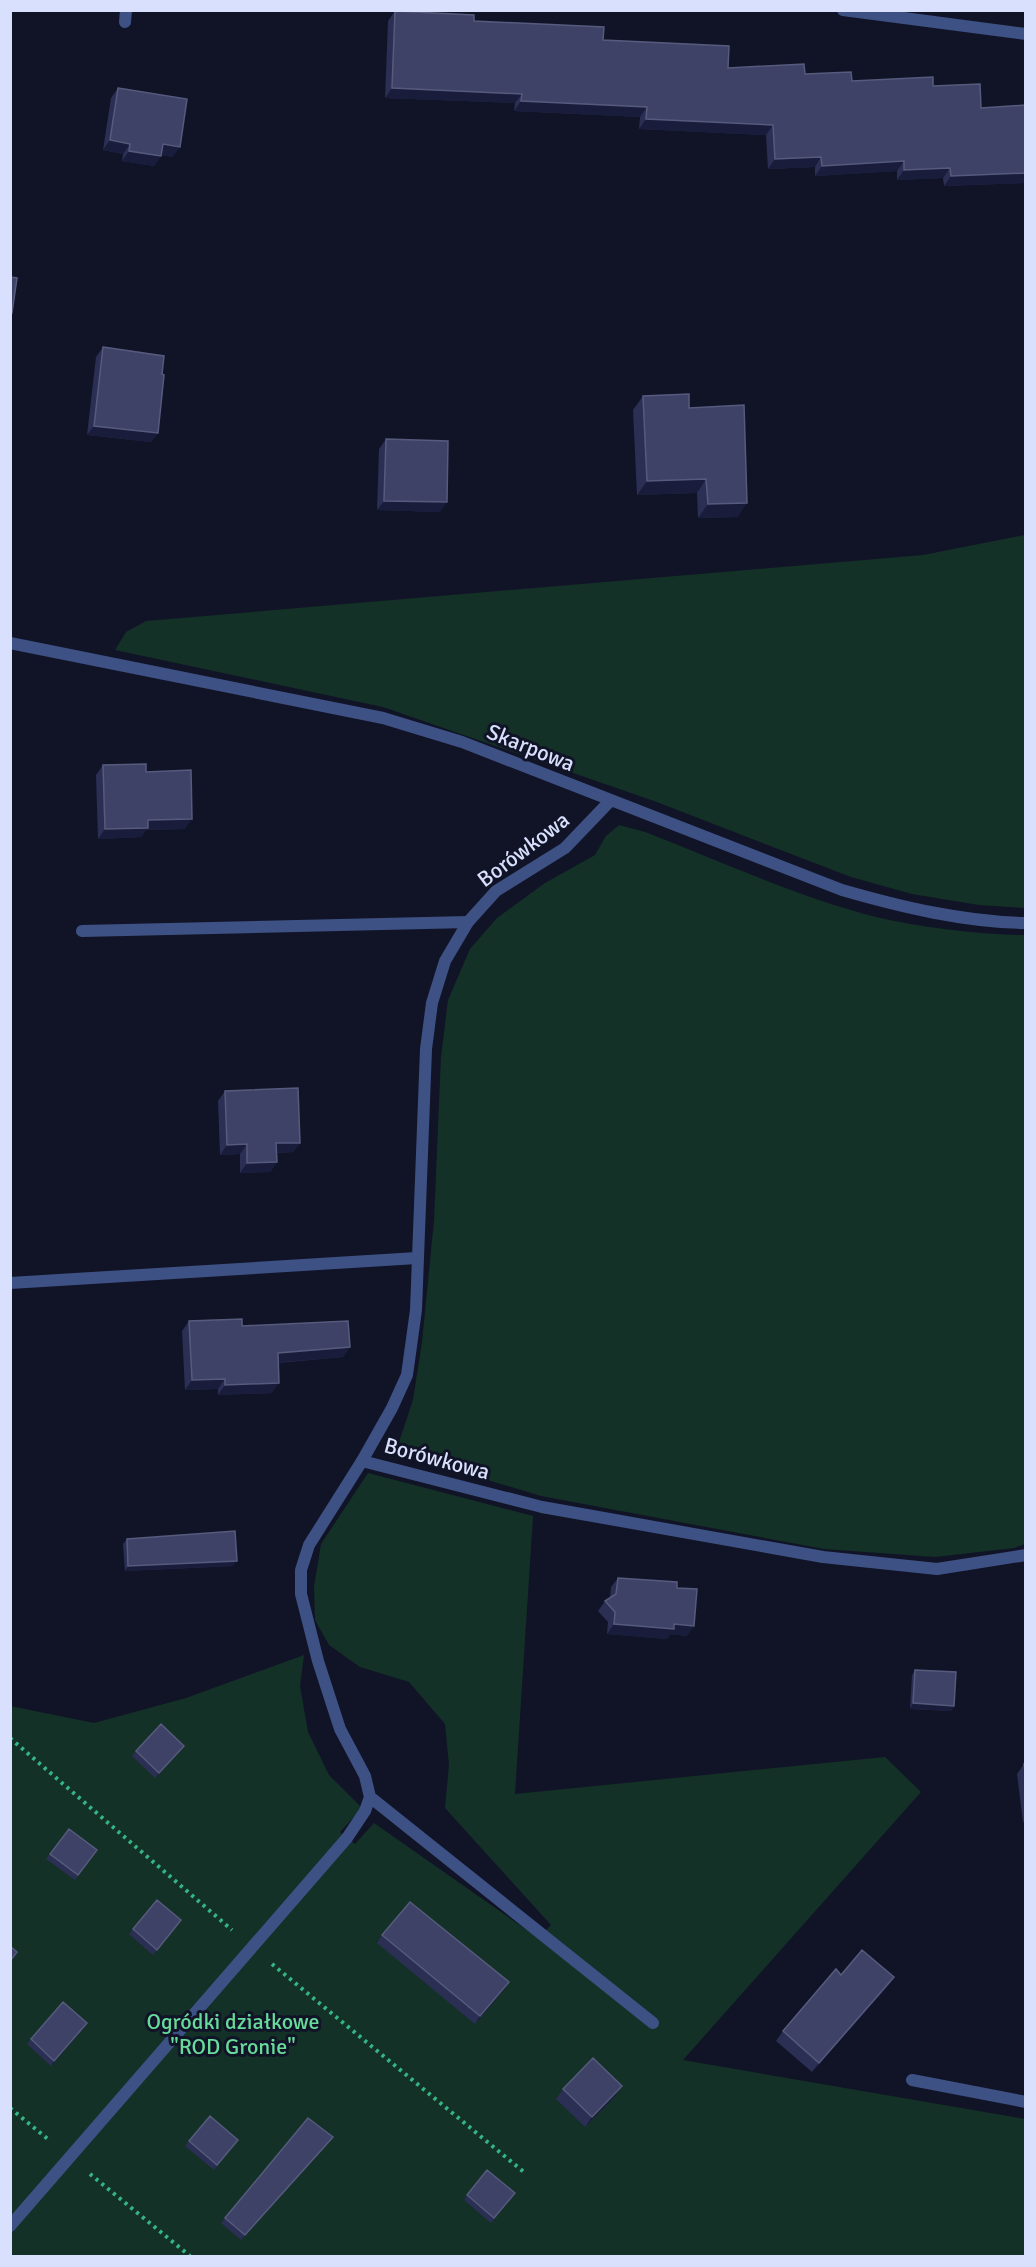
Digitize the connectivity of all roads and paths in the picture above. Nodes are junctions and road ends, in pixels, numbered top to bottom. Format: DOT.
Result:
graph roads {
  1 [pos="843,10"];
  2 [pos="1026,34"];
  3 [pos="10,643"];
  4 [pos="610,801"];
  5 [pos="468,922"];
  6 [pos="1026,923"];
  7 [pos="82,931"];
  8 [pos="417,1258"];
  9 [pos="10,1283"];
  10 [pos="362,1461"];
  11 [pos="1026,1555"];
  12 [pos="370,1797"];
  13 [pos="653,2023"];
  14 [pos="912,2080"];
  15 [pos="1026,2102"];
  16 [pos="10,2108"];
  17 [pos="70,2157"];
  18 [pos="10,2226"];
  19 [pos="190,2256"];
  1 -- 2 [label="street"];
  3 -- 4 [label="street, Skarpowa"];
  4 -- 5 [label="street, Borówkowa"];
  4 -- 6 [label="street, Skarpowa"];
  5 -- 7 [label="street"];
  5 -- 8 [label="street, Borówkowa"];
  8 -- 9 [label="street"];
  8 -- 10 [label="street, Borówkowa"];
  10 -- 11 [label="street, Borówkowa"];
  10 -- 12 [label="street"];
  12 -- 13 [label="street"];
  12 -- 17 [label="street"];
  14 -- 15 [label="street"];
  16 -- 17 [label="path"];
  17 -- 18 [label="street"];
  17 -- 19 [label="path"];
}
